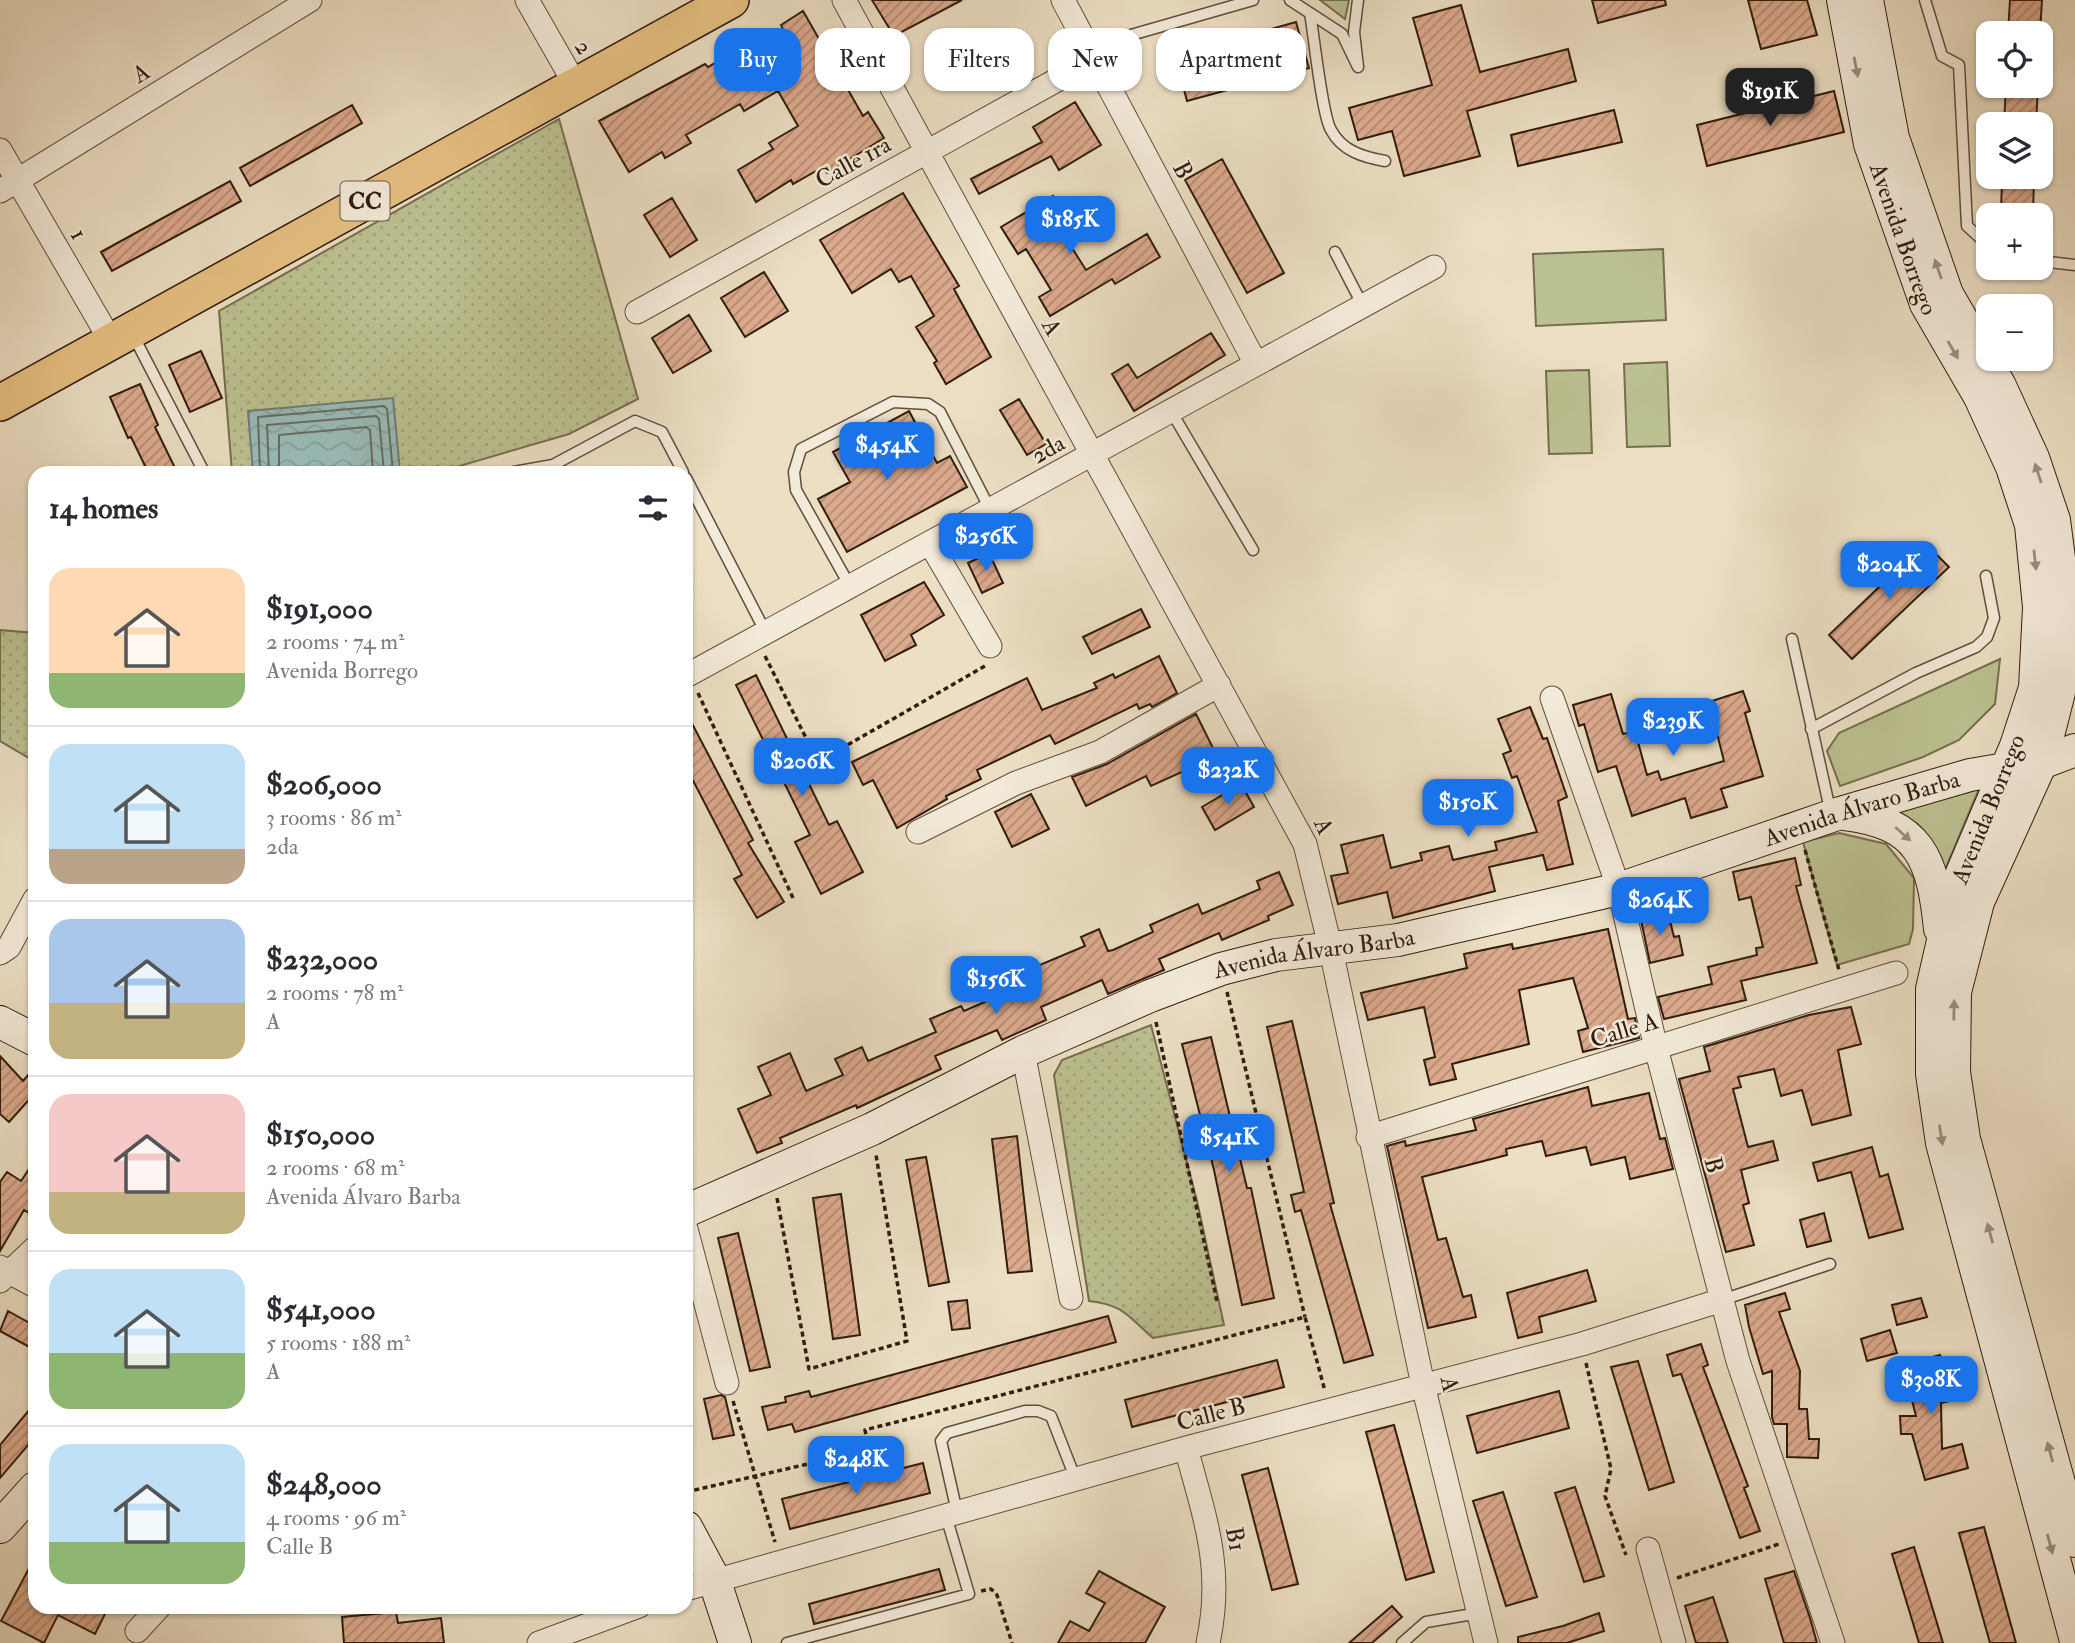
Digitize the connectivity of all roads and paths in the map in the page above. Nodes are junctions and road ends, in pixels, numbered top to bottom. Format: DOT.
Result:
graph roads {
  1 [pos="310,0"];
  2 [pos="527,0"];
  3 [pos="731,0"];
  4 [pos="844,0"];
  5 [pos="1063,0"];
  6 [pos="1253,0"];
  7 [pos="1290,0"];
  8 [pos="1359,0"];
  9 [pos="1843,0"];
  10 [pos="1867,0"];
  11 [pos="1924,0"];
  12 [pos="1310,13"];
  13 [pos="1078,28"];
  14 [pos="1142,32"];
  15 [pos="575,84"];
  16 [pos="1048,84"];
  17 [pos="1111,91"];
  18 [pos="0,150"];
  19 [pos="926,152"];
  20 [pos="1385,161"];
  21 [pos="9,185"];
  22 [pos="1976,234"];
  23 [pos="1335,252"];
  24 [pos="2053,262"];
  25 [pos="2075,265"];
  26 [pos="1434,267"];
  27 [pos="1363,306"];
  28 [pos="637,312"];
  29 [pos="122,338"];
  30 [pos="1256,364"];
  31 [pos="0,403"];
  32 [pos="1171,411"];
  33 [pos="1092,454"];
  34 [pos="200,466"];
  35 [pos="547,466"];
  36 [pos="680,466"];
  37 [pos="693,493"];
  38 [pos="991,511"];
  39 [pos="930,543"];
  40 [pos="1253,550"];
  41 [pos="1986,576"];
  42 [pos="851,588"];
  43 [pos="2069,601"];
  44 [pos="761,635"];
  45 [pos="1793,639"];
  46 [pos="990,646"];
  47 [pos="693,673"];
  48 [pos="1219,685"];
  49 [pos="693,687"];
  50 [pos="1552,698"];
  51 [pos="2062,728"];
  52 [pos="1811,729"];
  53 [pos="2075,750"];
  54 [pos="2021,759"];
  55 [pos="1836,815"];
  56 [pos="1798,828"];
  57 [pos="918,832"];
  58 [pos="1619,889"];
  59 [pos="793,898"];
  60 [pos="28,912"];
  61 [pos="1942,947"];
  62 [pos="1331,950"];
  63 [pos="0,953"];
  64 [pos="1222,969"];
  65 [pos="1896,972"];
  66 [pos="1844,989"];
  67 [pos="1150,996"];
  68 [pos="1,1024"];
  69 [pos="28,1038"];
  70 [pos="1656,1048"];
  71 [pos="1023,1052"];
  72 [pos="872,1129"];
  73 [pos="1368,1137"];
  74 [pos="773,1172"];
  75 [pos="693,1208"];
  76 [pos="28,1253"];
  77 [pos="693,1255"];
  78 [pos="1830,1264"];
  79 [pos="3,1273"];
  80 [pos="28,1283"];
  81 [pos="1071,1298"];
  82 [pos="1722,1300"];
  83 [pos="1217,1301"];
  84 [pos="1305,1317"];
  85 [pos="1582,1344"];
  86 [pos="727,1383"];
  87 [pos="1423,1385"];
  88 [pos="1186,1448"];
  89 [pos="1076,1480"];
  90 [pos="28,1496"];
  91 [pos="951,1513"];
  92 [pos="0,1527"];
  93 [pos="1798,1538"];
  94 [pos="2075,1541"];
  95 [pos="1648,1549"];
  96 [pos="693,1556"];
  97 [pos="780,1560"];
  98 [pos="700,1584"];
  99 [pos="1658,1584"];
  100 [pos="969,1594"];
  101 [pos="1479,1613"];
  102 [pos="153,1614"];
  103 [pos="617,1614"];
  104 [pos="137,1631"];
  105 [pos="2075,1637"];
  106 [pos="539,1643"];
  107 [pos="735,1643"];
  108 [pos="787,1643"];
  109 [pos="1012,1643"];
  110 [pos="1208,1643"];
  111 [pos="1402,1643"];
  112 [pos="1486,1643"];
  113 [pos="1674,1643"];
  114 [pos="1833,1643"];
  1 -- 21 [label="street, A"];
  2 -- 15 [label="street, 2"];
  3 -- 15 [label="main road, CC"];
  4 -- 19 [label="street, A"];
  5 -- 13 [label="street, B"];
  6 -- 14 [label="lane"];
  7 -- 12 [label="lane"];
  8 -- 12 [label="lane"];
  9 -- 54 [label="main road, Avenida Borrego, one-way"];
  43 -- 10 [label="main road, Avenida Borrego, one-way"];
  11 -- 22 [label="lane"];
  12 -- 20 [label="lane"];
  15 -- 29 [label="main road, CC"];
  16 -- 19 [label="street, Calle 1ra"];
  17 -- 30 [label="street, B"];
  18 -- 21 [label="street, 1"];
  19 -- 28 [label="street, Calle 1ra"];
  19 -- 33 [label="street, A"];
  21 -- 29 [label="street, 1"];
  23 -- 27 [label="lane"];
  24 -- 25 [label="lane"];
  26 -- 27 [label="street, 2da"];
  27 -- 30 [label="street, 2da"];
  29 -- 31 [label="main road, CC"];
  29 -- 34 [label="lane"];
  30 -- 32 [label="street, 2da"];
  32 -- 33 [label="street, 2da"];
  32 -- 40 [label="lane"];
  33 -- 38 [label="street, 2da"];
  33 -- 48 [label="street, A"];
  35 -- 36 [label="lane"];
  37 -- 44 [label="lane"];
  38 -- 39 [label="street, 2da"];
  38 -- 42 [label="lane"];
  39 -- 42 [label="street, 2da"];
  39 -- 46 [label="street"];
  41 -- 52 [label="lane"];
  42 -- 44 [label="street, 2da"];
  43 -- 51 [label="main road, Avenida Borrego"];
  44 -- 46 [label="path"];
  44 -- 47 [label="street, 2da"];
  45 -- 52 [label="lane"];
  48 -- 57 [label="street"];
  48 -- 62 [label="street, A"];
  49 -- 59 [label="path"];
  50 -- 58 [label="street, B"];
  51 -- 54 [label="main road, Avenida Borrego"];
  52 -- 55 [label="lane"];
  53 -- 54 [label="main road, Avenida Álvaro Barba"];
  54 -- 55 [label="main road, Avenida Álvaro Barba"];
  54 -- 61 [label="main road, Avenida Borrego"];
  94 -- 54 [label="main road, Avenida Borrego, one-way"];
  55 -- 56 [label="main road, Avenida Álvaro Barba"];
  55 -- 61 [label="main road, one-way"];
  56 -- 58 [label="main road, Avenida Álvaro Barba"];
  56 -- 66 [label="path"];
  58 -- 62 [label="main road, Avenida Álvaro Barba"];
  58 -- 70 [label="street, B"];
  60 -- 63 [label="street"];
  61 -- 105 [label="main road, Avenida Borrego, one-way"];
  62 -- 64 [label="main road, Avenida Álvaro Barba"];
  62 -- 73 [label="street, A"];
  64 -- 67 [label="main road, Avenida Álvaro Barba"];
  64 -- 84 [label="path"];
  65 -- 66 [label="street, Calle A"];
  66 -- 70 [label="street, Calle A"];
  67 -- 71 [label="main road, Avenida Álvaro Barba"];
  67 -- 83 [label="path"];
  68 -- 69 [label="main road"];
  70 -- 73 [label="street, Calle A"];
  70 -- 82 [label="street, B"];
  71 -- 72 [label="main road, Avenida Álvaro Barba"];
  71 -- 81 [label="street"];
  72 -- 74 [label="main road, Avenida Álvaro Barba"];
  72 -- 74 [label="path"];
  73 -- 87 [label="street, A"];
  74 -- 75 [label="main road, Avenida Álvaro Barba"];
  76 -- 79 [label="street"];
  77 -- 86 [label="street"];
  78 -- 82 [label="lane"];
  79 -- 80 [label="street"];
  82 -- 85 [label="street, Calle B"];
  82 -- 93 [label="street, B"];
  85 -- 87 [label="street, Calle B"];
  85 -- 95 [label="path"];
  86 -- 97 [label="path"];
  87 -- 88 [label="street, Calle B"];
  87 -- 101 [label="street, A"];
  88 -- 89 [label="street, Calle B"];
  88 -- 110 [label="street, B1"];
  89 -- 91 [label="street, Calle B"];
  89 -- 91 [label="lane"];
  90 -- 92 [label="main road"];
  91 -- 97 [label="street, Calle B"];
  91 -- 100 [label="lane"];
  93 -- 99 [label="path"];
  93 -- 114 [label="street, B"];
  95 -- 99 [label="street"];
  96 -- 98 [label="main road"];
  97 -- 98 [label="street, Calle B"];
  98 -- 107 [label="main road"];
  99 -- 113 [label="street"];
  100 -- 108 [label="lane"];
  100 -- 109 [label="path"];
  101 -- 111 [label="lane"];
  101 -- 112 [label="street, A"];
  102 -- 104 [label="street"];
  103 -- 106 [label="street"];
}
